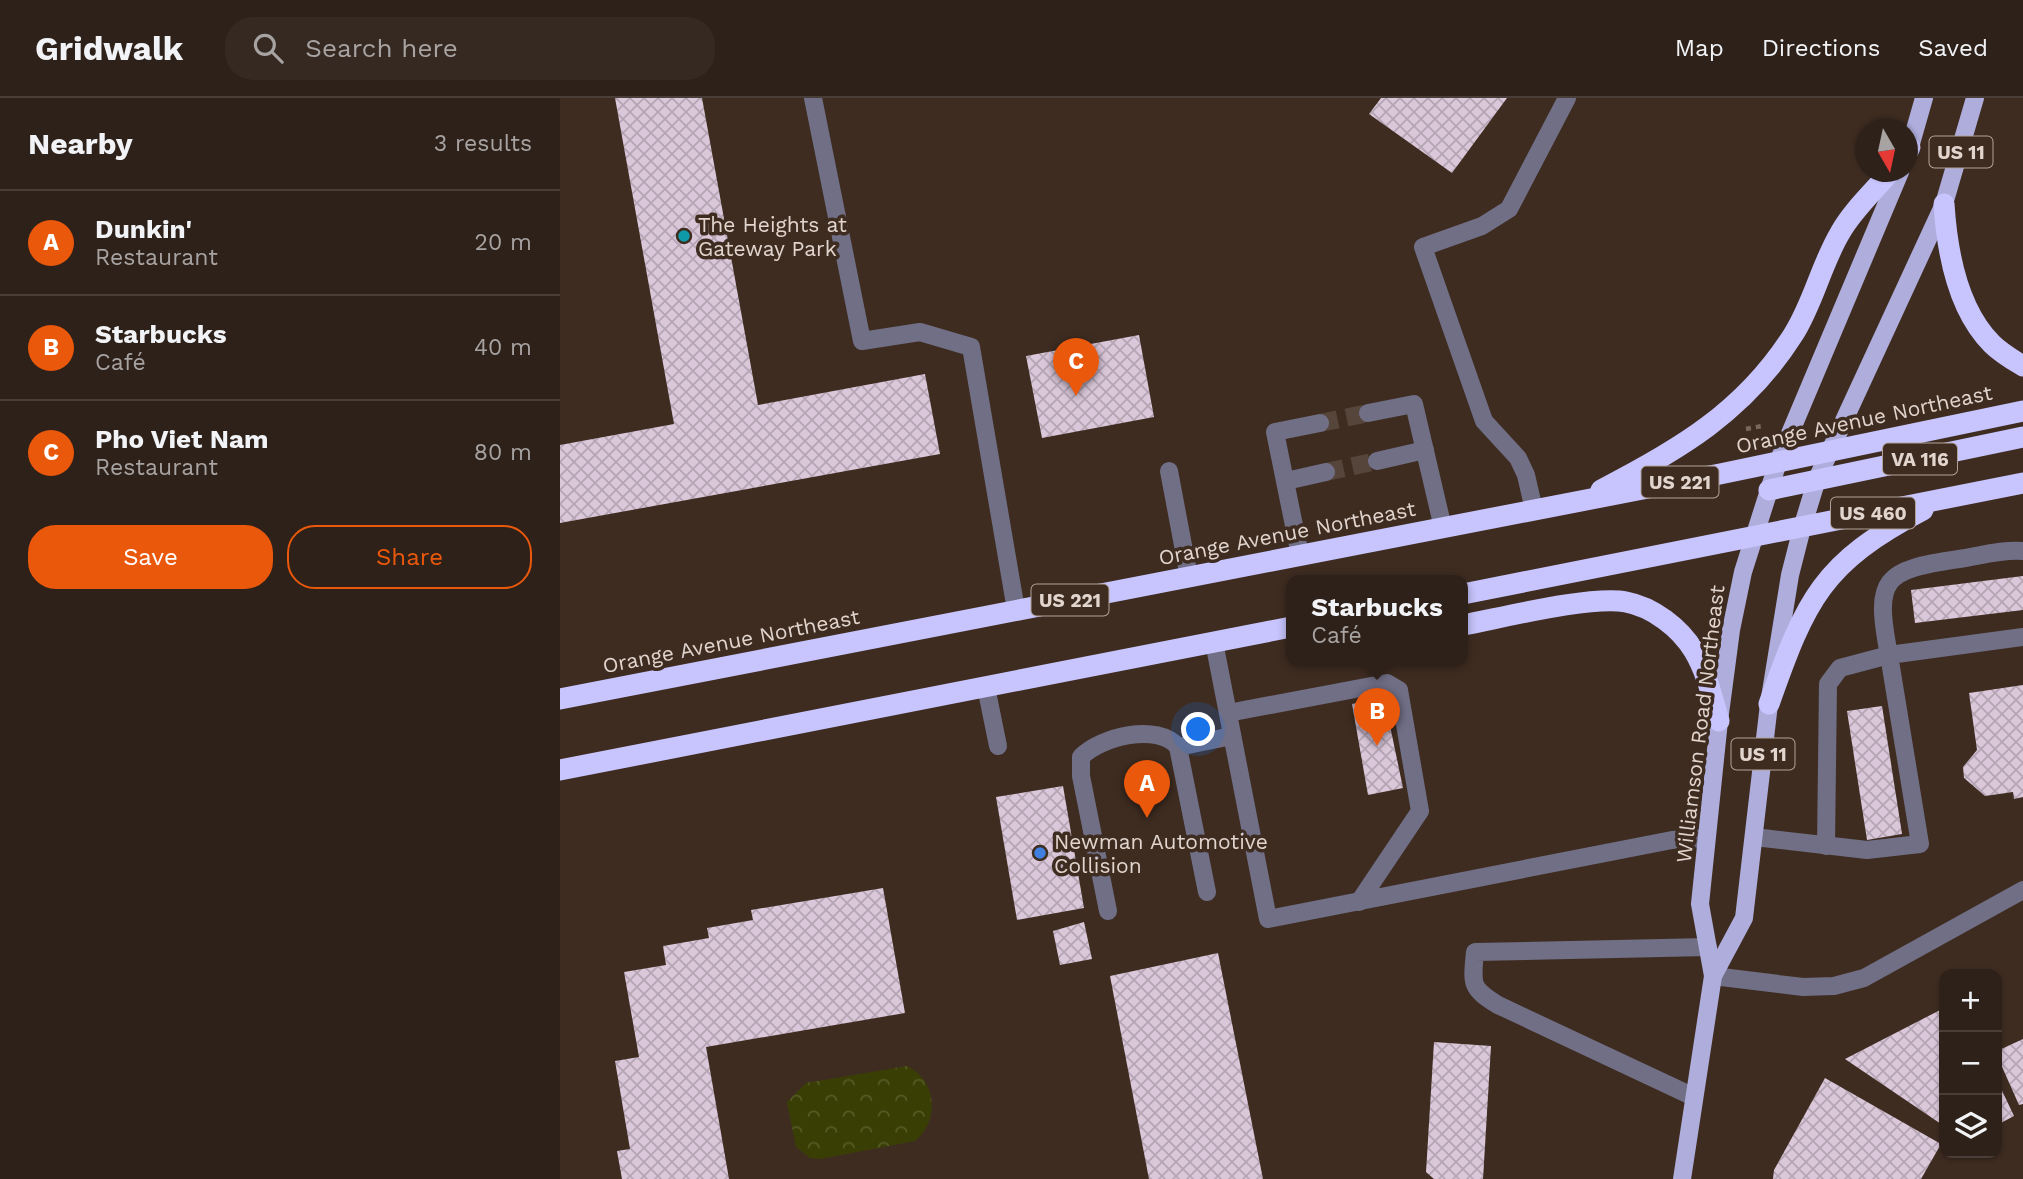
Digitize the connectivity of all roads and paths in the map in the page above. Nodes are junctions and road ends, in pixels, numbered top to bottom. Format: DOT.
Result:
graph roads {
  1 [pos="813,98"];
  2 [pos="1567,98"];
  3 [pos="1924,98"];
  4 [pos="1975,98"];
  5 [pos="1918,119"];
  6 [pos="1882,182"];
  7 [pos="1896,182"];
  8 [pos="1944,204"];
  9 [pos="2023,366"];
  10 [pos="2023,411"];
  11 [pos="1367,413"];
  12 [pos="1320,423"];
  13 [pos="2023,437"];
  14 [pos="1425,450"];
  15 [pos="1830,452"];
  16 [pos="1377,461"];
  17 [pos="1778,462"];
  18 [pos="1169,471"];
  19 [pos="1326,472"];
  20 [pos="1817,480"];
  21 [pos="1286,481"];
  22 [pos="2023,484"];
  23 [pos="1769,490"];
  24 [pos="1944,499"];
  25 [pos="1581,501"];
  26 [pos="1534,510"];
  27 [pos="1443,528"];
  28 [pos="1802,528"];
  29 [pos="1752,539"];
  30 [pos="2023,551"];
  31 [pos="1300,555"];
  32 [pos="1189,576"];
  33 [pos="1468,593"];
  34 [pos="1016,610"];
  35 [pos="1468,624"];
  36 [pos="1286,628"];
  37 [pos="2023,637"];
  38 [pos="1214,642"];
  39 [pos="1889,655"];
  40 [pos="986,687"];
  41 [pos="560,699"];
  42 [pos="1769,704"];
  43 [pos="1228,713"];
  44 [pos="1719,721"];
  45 [pos="1232,736"];
  46 [pos="998,746"];
  47 [pos="1178,747"];
  48 [pos="560,771"];
  49 [pos="1754,837"];
  50 [pos="1706,838"];
  51 [pos="1826,846"];
  52 [pos="2023,890"];
  53 [pos="1207,891"];
  54 [pos="1359,902"];
  55 [pos="1108,911"];
  56 [pos="1708,947"];
  57 [pos="1713,976"];
  58 [pos="1694,1097"];
  59 [pos="1682,1179"];
  1 -- 34 [label="street"];
  2 -- 26 [label="street"];
  3 -- 5 [label="main road, US 11"];
  4 -- 8 [label="main road, Williamson Road Northeast / US 11"];
  6 -- 25 [label="highway"];
  7 -- 17 [label="main road, Williamson Road Northeast / US 11"];
  8 -- 9 [label="highway"];
  8 -- 15 [label="main road, Williamson Road Northeast / US 11"];
  10 -- 15 [label="highway, Orange Avenue Northeast"];
  11 -- 14 [label="street"];
  12 -- 21 [label="street"];
  13 -- 20 [label="highway, VA 116"];
  14 -- 16 [label="street"];
  14 -- 27 [label="street"];
  15 -- 17 [label="highway, Orange Avenue Northeast"];
  15 -- 20 [label="main road, Williamson Road Northeast / US 11"];
  17 -- 23 [label="main road, Williamson Road Northeast / US 11"];
  17 -- 25 [label="highway, Orange Avenue Northeast / US 221"];
  18 -- 32 [label="street"];
  19 -- 21 [label="street"];
  20 -- 23 [label="highway, VA 116"];
  20 -- 28 [label="main road, Williamson Road Northeast / US 11"];
  21 -- 31 [label="street"];
  22 -- 24 [label="highway, US 460"];
  23 -- 29 [label="main road, Williamson Road Northeast / US 11"];
  24 -- 28 [label="highway, US 460"];
  24 -- 42 [label="highway"];
  25 -- 26 [label="highway, Orange Avenue Northeast / US 221"];
  26 -- 27 [label="highway, Orange Avenue Northeast / US 221"];
  27 -- 31 [label="highway, Orange Avenue Northeast / US 221"];
  28 -- 29 [label="highway"];
  28 -- 42 [label="main road, Williamson Road Northeast / US 11"];
  29 -- 33 [label="highway"];
  29 -- 44 [label="main road, Williamson Road Northeast / US 11"];
  30 -- 39 [label="street"];
  31 -- 32 [label="highway, Orange Avenue Northeast / US 221"];
  32 -- 34 [label="highway, Orange Avenue Northeast / US 221"];
  34 -- 41 [label="highway, Orange Avenue Northeast / US 221"];
  35 -- 44 [label="highway"];
  36 -- 38 [label="highway"];
  37 -- 39 [label="street"];
  38 -- 40 [label="highway"];
  38 -- 43 [label="street"];
  39 -- 51 [label="street"];
  39 -- 51 [label="street"];
  40 -- 46 [label="street"];
  40 -- 48 [label="highway"];
  42 -- 49 [label="main road, Williamson Road Northeast / US 11"];
  43 -- 45 [label="street"];
  43 -- 54 [label="street"];
  44 -- 50 [label="main road, Williamson Road Northeast / US 11"];
  45 -- 47 [label="street"];
  45 -- 54 [label="street"];
  47 -- 53 [label="street"];
  47 -- 55 [label="street"];
  49 -- 51 [label="street"];
  49 -- 57 [label="main road, Williamson Road Northeast / US 11"];
  50 -- 54 [label="street"];
  50 -- 56 [label="main road, Williamson Road Northeast / US 11"];
  52 -- 57 [label="street"];
  56 -- 57 [label="main road, Williamson Road Northeast / US 11"];
  56 -- 58 [label="street"];
  57 -- 58 [label="main road, Williamson Road Northeast / US 11"];
  58 -- 59 [label="main road, Williamson Road Northeast / US 11"];
}
